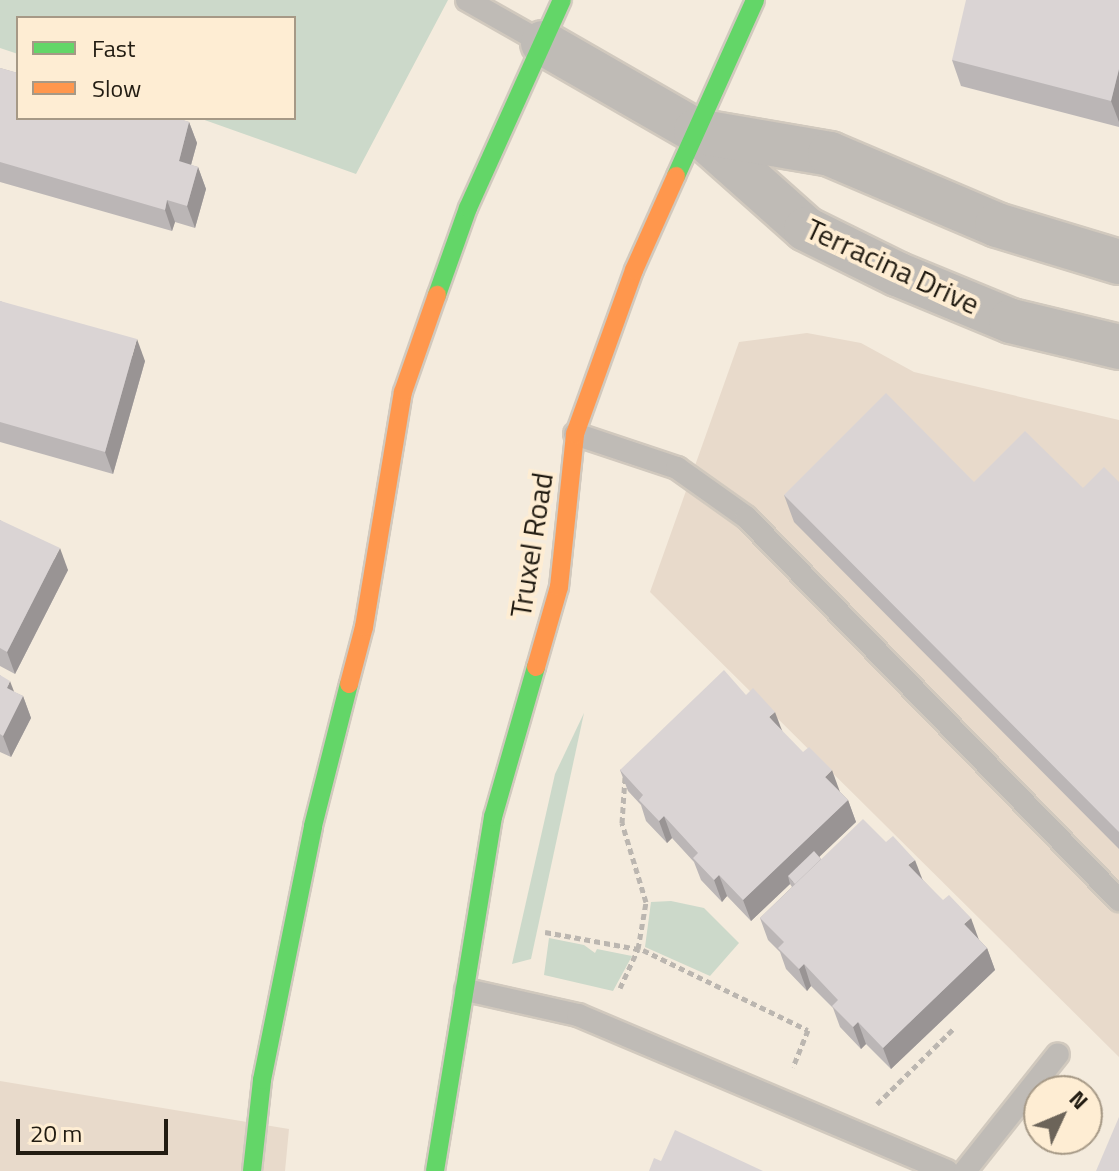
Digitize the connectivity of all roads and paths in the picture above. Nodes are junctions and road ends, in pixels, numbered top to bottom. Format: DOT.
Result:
graph roads {
  1 [pos="467,0"];
  2 [pos="562,0"];
  3 [pos="755,0"];
  4 [pos="543,43"];
  5 [pos="696,131"];
  6 [pos="1119,262"];
  7 [pos="1119,347"];
  8 [pos="575,434"];
  9 [pos="625,774"];
  10 [pos="1119,900"];
  11 [pos="545,932"];
  12 [pos="638,949"];
  13 [pos="620,988"];
  14 [pos="466,990"];
  15 [pos="954,1028"];
  16 [pos="1058,1054"];
  17 [pos="805,1075"];
  18 [pos="886,1113"];
  19 [pos="252,1171"];
  20 [pos="435,1171"];
  21 [pos="947,1171"];
  22 [pos="965,1171"];
  1 -- 4 [label="lane"];
  2 -- 4 [label="main road"];
  3 -- 5 [label="main road, Truxel Road"];
  4 -- 5 [label="street, Terracina Drive"];
  4 -- 19 [label="main road"];
  5 -- 6 [label="street, Terracina Drive"];
  5 -- 7 [label="street, Terracina Drive"];
  5 -- 8 [label="main road, Truxel Road"];
  8 -- 10 [label="lane"];
  8 -- 14 [label="main road, Truxel Road"];
  9 -- 12 [label="path"];
  11 -- 12 [label="path"];
  12 -- 13 [label="path"];
  12 -- 17 [label="path"];
  14 -- 20 [label="main road, Truxel Road"];
  14 -- 21 [label="lane"];
  15 -- 18 [label="path"];
  16 -- 22 [label="lane"];
}
